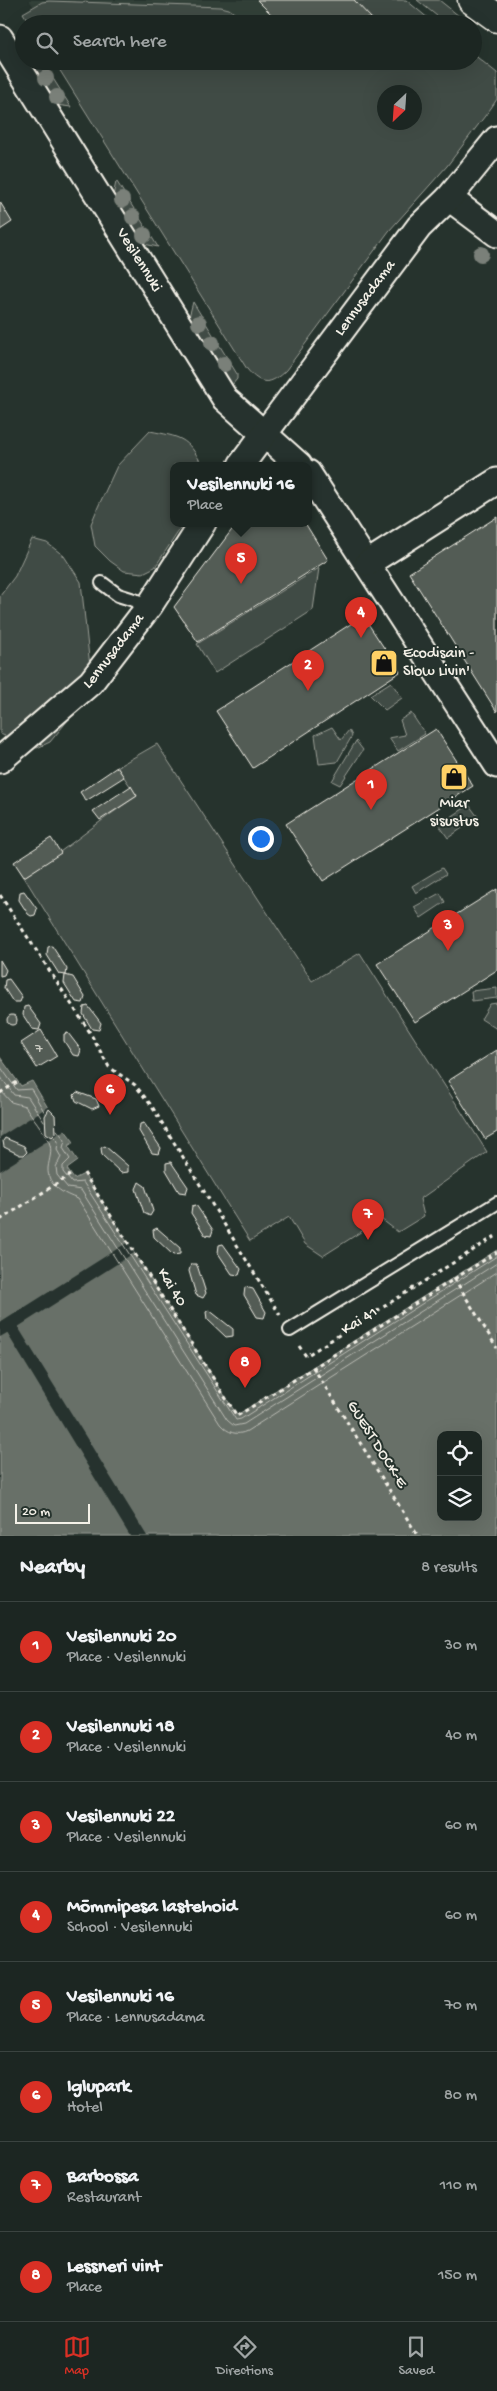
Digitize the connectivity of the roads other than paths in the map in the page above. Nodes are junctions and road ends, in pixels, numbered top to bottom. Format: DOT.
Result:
graph roads {
  1 [pos="472,0"];
  2 [pos="497,18"];
  3 [pos="0,38"];
  4 [pos="15,62"];
  5 [pos="20,70"];
  6 [pos="497,139"];
  7 [pos="449,198"];
  8 [pos="497,234"];
  9 [pos="264,436"];
  10 [pos="242,462"];
  11 [pos="295,462"];
  12 [pos="312,479"];
  13 [pos="497,481"];
  14 [pos="200,527"];
  15 [pos="368,564"];
  16 [pos="102,583"];
  17 [pos="150,606"];
  18 [pos="0,760"];
  19 [pos="497,765"];
  20 [pos="497,1204"];
  21 [pos="290,1330"];
  1 -- 2 [label="street"];
  3 -- 4 [label="street, Vesilennuki"];
  5 -- 9 [label="street, Vesilennuki"];
  6 -- 7 [label="street, Lennusadama"];
  7 -- 8 [label="street"];
  7 -- 9 [label="street, Lennusadama"];
  9 -- 10 [label="street, Lennusadama"];
  9 -- 11 [label="street, Vesilennuki"];
  12 -- 15 [label="street"];
  13 -- 15 [label="street"];
  14 -- 17 [label="street, Lennusadama"];
  15 -- 19 [label="street"];
  16 -- 17 [label="lane"];
  17 -- 18 [label="street, Lennusadama"];
  20 -- 21 [label="lane"];
}
